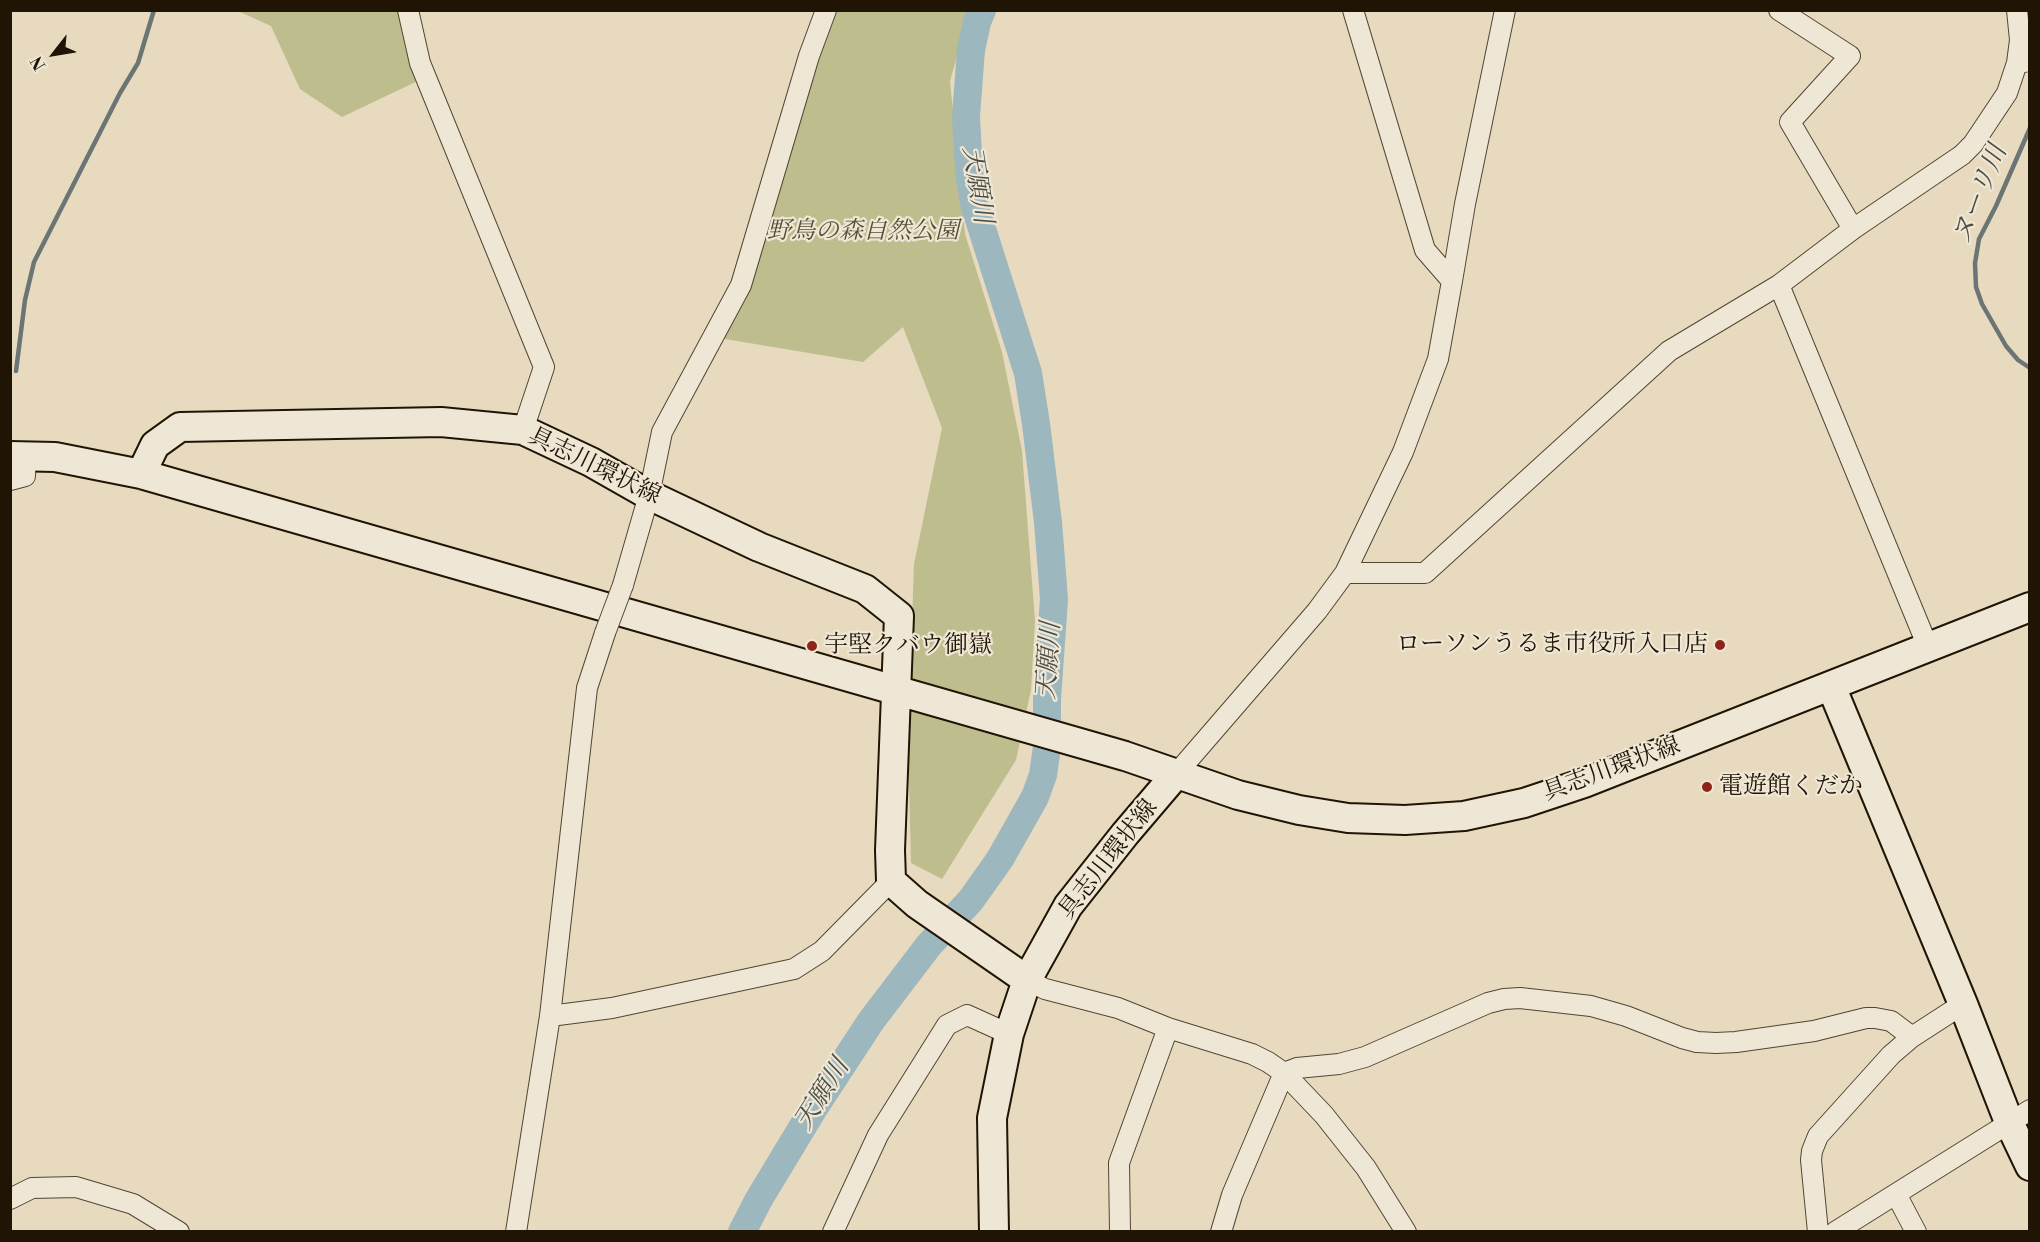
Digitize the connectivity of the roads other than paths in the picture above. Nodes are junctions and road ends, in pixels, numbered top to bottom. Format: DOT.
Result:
graph roads {
  1 [pos="408,10"];
  2 [pos="825,10"];
  3 [pos="1353,10"];
  4 [pos="1505,10"];
  5 [pos="1779,10"];
  6 [pos="2018,10"];
  7 [pos="2024,62"];
  8 [pos="1853,229"];
  9 [pos="1452,281"];
  10 [pos="1779,285"];
  11 [pos="523,430"];
  12 [pos="18,456"];
  13 [pos="141,474"];
  14 [pos="10,480"];
  15 [pos="649,495"];
  16 [pos="1345,573"];
  17 [pos="2030,607"];
  18 [pos="1928,647"];
  19 [pos="1832,686"];
  20 [pos="896,690"];
  21 [pos="1177,773"];
  22 [pos="891,881"];
  23 [pos="1028,980"];
  24 [pos="1963,1004"];
  25 [pos="550,1017"];
  26 [pos="1168,1028"];
  27 [pos="1009,1034"];
  28 [pos="1912,1037"];
  29 [pos="1284,1073"];
  30 [pos="2019,1116"];
  31 [pos="2030,1166"];
  32 [pos="1896,1194"];
  33 [pos="10,1199"];
  34 [pos="179,1232"];
  35 [pos="516,1232"];
  36 [pos="833,1232"];
  37 [pos="994,1232"];
  38 [pos="1120,1232"];
  39 [pos="1221,1232"];
  40 [pos="1406,1232"];
  41 [pos="1818,1232"];
  42 [pos="1836,1232"];
  43 [pos="1916,1232"];
  1 -- 11 [label="street"];
  2 -- 15 [label="street"];
  3 -- 9 [label="street"];
  4 -- 9 [label="street"];
  5 -- 8 [label="street"];
  6 -- 7 [label="street"];
  7 -- 8 [label="street"];
  8 -- 10 [label="street"];
  9 -- 16 [label="street"];
  10 -- 16 [label="street"];
  10 -- 18 [label="street"];
  11 -- 13 [label="main road, 具志川環状線"];
  11 -- 15 [label="main road, 具志川環状線"];
  12 -- 13 [label="main road, 具志川環状線"];
  12 -- 14 [label="street"];
  13 -- 20 [label="main road, 具志川環状線"];
  15 -- 20 [label="main road, 具志川環状線"];
  15 -- 25 [label="street, bridge"];
  16 -- 21 [label="street"];
  17 -- 18 [label="main road, 具志川環状線"];
  18 -- 19 [label="main road, 具志川環状線"];
  19 -- 21 [label="main road, 具志川環状線"];
  19 -- 24 [label="main road"];
  20 -- 21 [label="main road, 具志川環状線"];
  20 -- 22 [label="main road, 具志川環状線"];
  21 -- 23 [label="main road, 具志川環状線"];
  22 -- 23 [label="main road"];
  22 -- 25 [label="street"];
  23 -- 26 [label="street"];
  23 -- 27 [label="main road, 具志川環状線"];
  24 -- 28 [label="street"];
  24 -- 30 [label="main road"];
  25 -- 35 [label="street"];
  26 -- 29 [label="street"];
  26 -- 38 [label="street"];
  27 -- 36 [label="street"];
  27 -- 37 [label="main road, 具志川環状線"];
  28 -- 29 [label="street"];
  28 -- 41 [label="street"];
  29 -- 39 [label="street"];
  29 -- 40 [label="street"];
  30 -- 31 [label="main road"];
  30 -- 32 [label="street"];
  32 -- 42 [label="street"];
  32 -- 43 [label="street"];
  33 -- 34 [label="street"];
}
